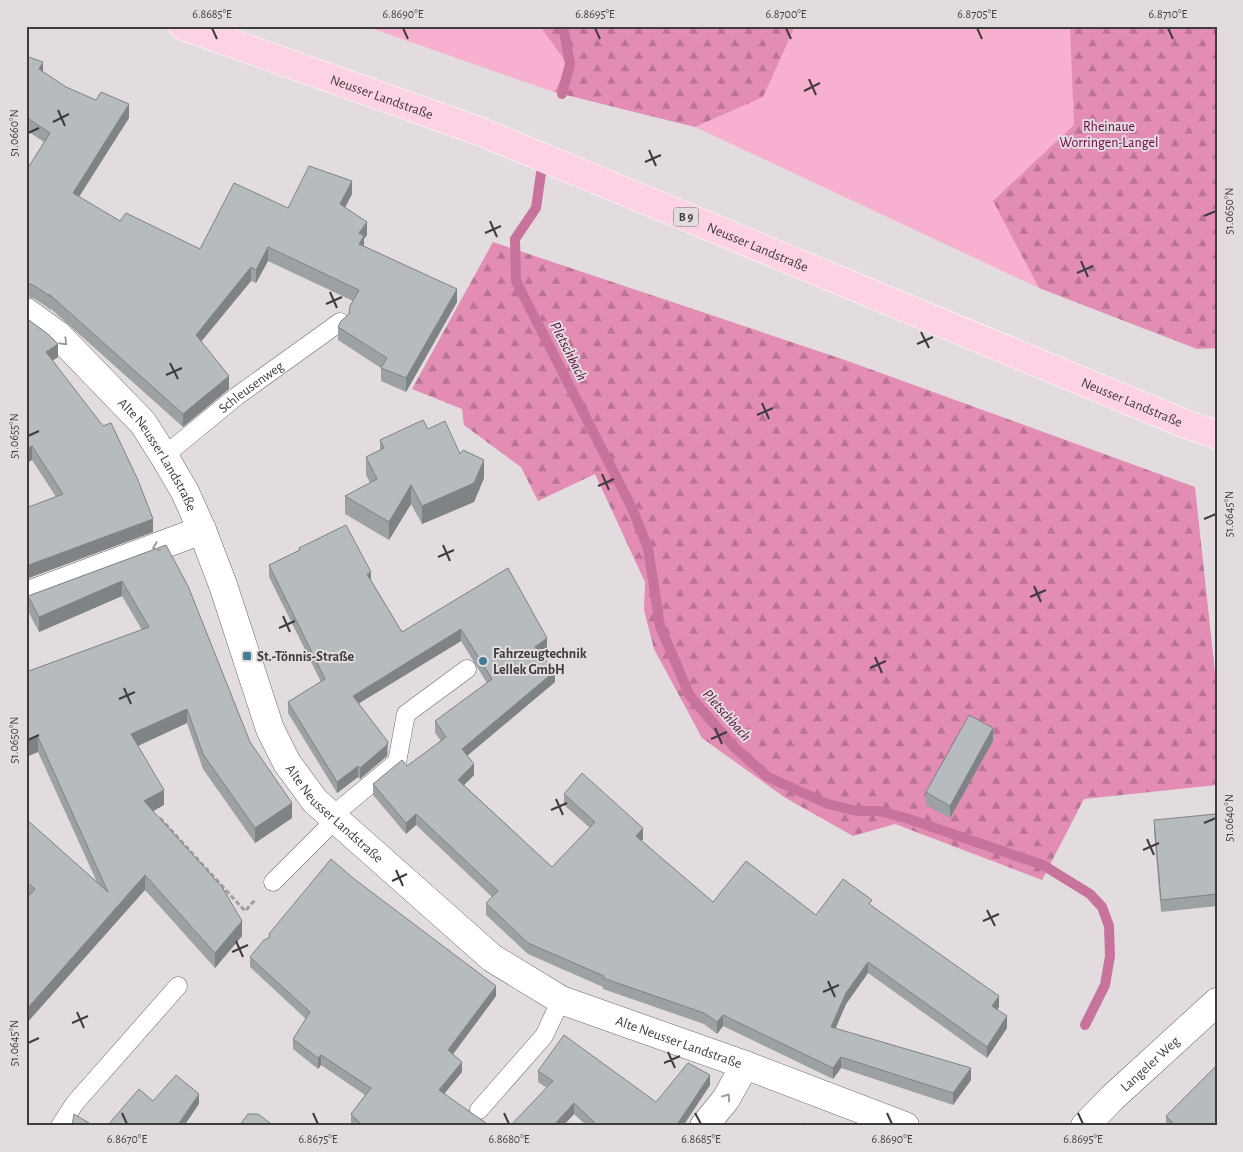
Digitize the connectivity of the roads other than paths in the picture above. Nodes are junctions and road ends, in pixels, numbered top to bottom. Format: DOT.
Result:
graph roads {
  1 [pos="183,26"];
  2 [pos="26,312"];
  3 [pos="340,322"];
  4 [pos="1217,435"];
  5 [pos="164,456"];
  6 [pos="202,530"];
  7 [pos="26,596"];
  8 [pos="467,669"];
  9 [pos="334,818"];
  10 [pos="273,882"];
  11 [pos="178,986"];
  12 [pos="561,1000"];
  13 [pos="1217,1002"];
  14 [pos="744,1065"];
  15 [pos="479,1110"];
  16 [pos="60,1126"];
  17 [pos="704,1126"];
  18 [pos="905,1126"];
  19 [pos="1084,1126"];
  1 -- 4 [label="main road, Neusser Landstraße / B 9"];
  2 -- 5 [label="street, Alte Neusser Landstraße, one-way"];
  3 -- 5 [label="lane, Schleusenweg"];
  5 -- 6 [label="street, Alte Neusser Landstraße"];
  6 -- 7 [label="street, one-way"];
  6 -- 9 [label="street, Alte Neusser Landstraße"];
  8 -- 9 [label="lane"];
  9 -- 10 [label="lane"];
  9 -- 12 [label="street, Alte Neusser Landstraße"];
  11 -- 16 [label="lane"];
  12 -- 14 [label="street, Alte Neusser Landstraße"];
  12 -- 15 [label="lane"];
  13 -- 19 [label="street, Langeler Weg"];
  17 -- 14 [label="street, one-way"];
  14 -- 18 [label="street, Alte Neusser Landstraße"];
}
